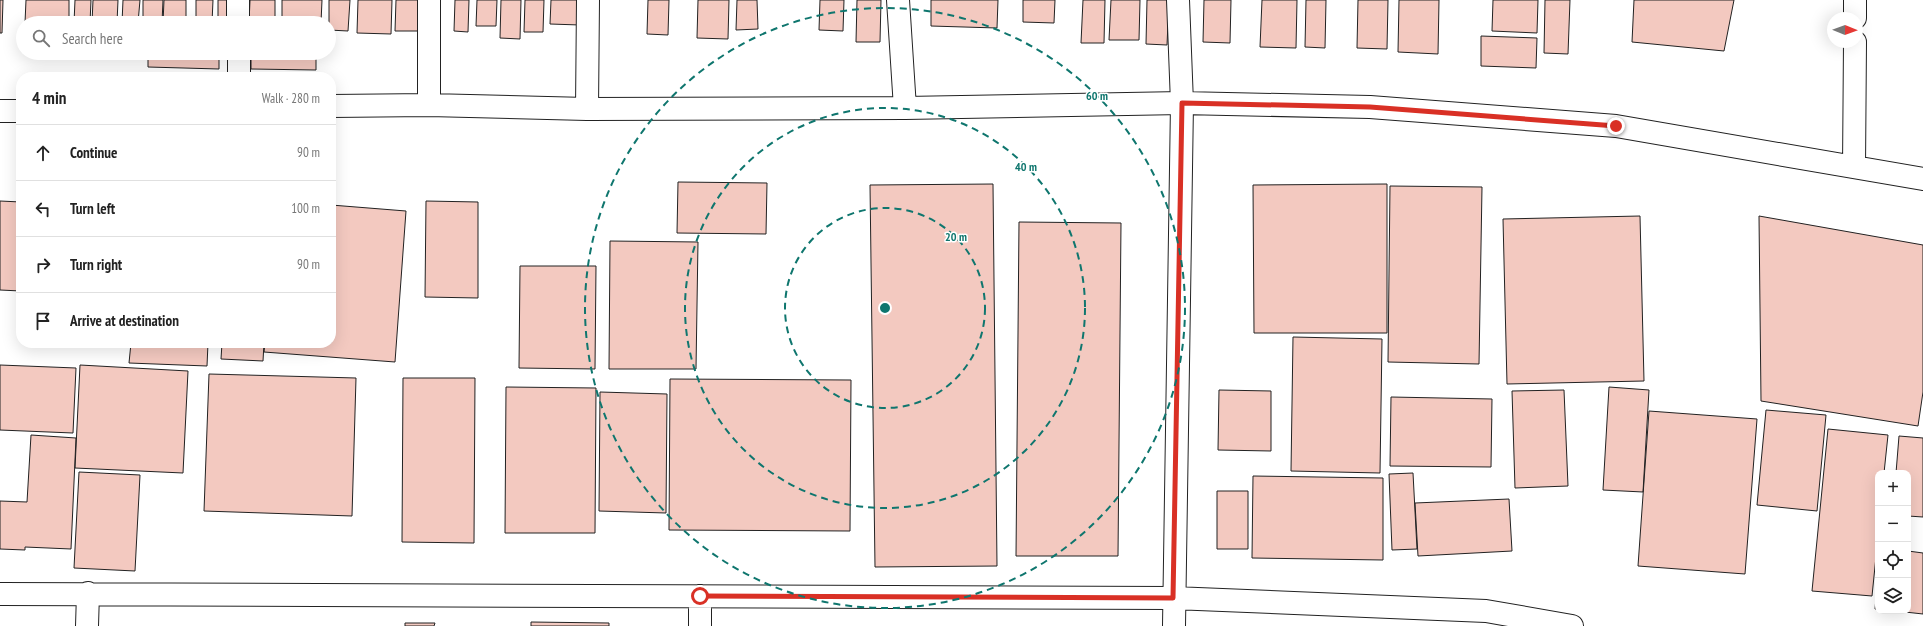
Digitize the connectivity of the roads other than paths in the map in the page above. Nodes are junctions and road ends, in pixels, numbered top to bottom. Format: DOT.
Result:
graph roads {
  1 [pos="238,0"];
  2 [pos="429,0"];
  3 [pos="588,0"];
  4 [pos="898,0"];
  5 [pos="1178,0"];
  6 [pos="1855,0"];
  7 [pos="1855,12"];
  8 [pos="238,16"];
  9 [pos="1855,48"];
  10 [pos="239,60"];
  11 [pos="239,72"];
  12 [pos="1182,103"];
  13 [pos="429,105"];
  14 [pos="336,106"];
  15 [pos="905,108"];
  16 [pos="587,109"];
  17 [pos="0,111"];
  18 [pos="16,111"];
  19 [pos="1854,167"];
  20 [pos="1923,179"];
  21 [pos="88,593"];
  22 [pos="0,594"];
  23 [pos="700,596"];
  24 [pos="1173,598"];
  25 [pos="87,626"];
  26 [pos="700,626"];
  27 [pos="1174,626"];
  28 [pos="1572,626"];
  1 -- 8 [label="street"];
  2 -- 13 [label="street"];
  3 -- 16 [label="street"];
  4 -- 15 [label="street"];
  5 -- 12 [label="street"];
  6 -- 7 [label="street"];
  9 -- 19 [label="street"];
  10 -- 11 [label="street"];
  12 -- 15 [label="street"];
  12 -- 19 [label="street"];
  12 -- 24 [label="street"];
  13 -- 14 [label="street"];
  13 -- 16 [label="street"];
  15 -- 16 [label="street"];
  17 -- 18 [label="street"];
  19 -- 20 [label="street"];
  21 -- 22 [label="street"];
  21 -- 23 [label="street"];
  21 -- 25 [label="street"];
  23 -- 24 [label="street"];
  23 -- 26 [label="street"];
  24 -- 27 [label="street"];
  24 -- 28 [label="street"];
}
